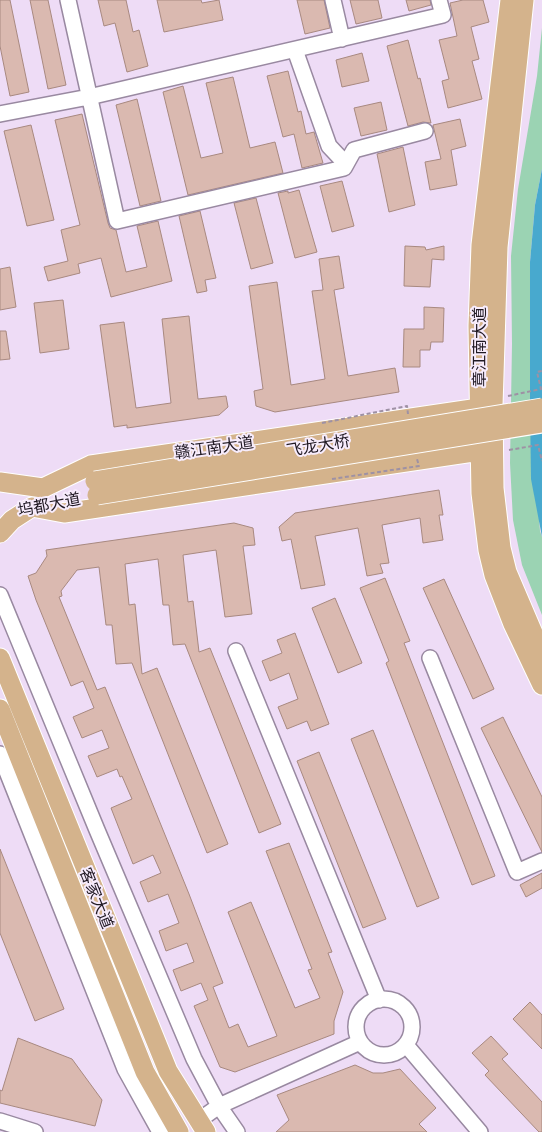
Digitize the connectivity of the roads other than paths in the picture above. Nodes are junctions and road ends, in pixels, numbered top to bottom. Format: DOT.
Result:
graph roads {
  1 [pos="68,0"];
  2 [pos="333,0"];
  3 [pos="440,0"];
  4 [pos="510,0"];
  5 [pos="524,0"];
  6 [pos="342,39"];
  7 [pos="296,50"];
  8 [pos="89,97"];
  9 [pos="0,114"];
  10 [pos="425,131"];
  11 [pos="345,163"];
  12 [pos="479,408"];
  13 [pos="542,408"];
  14 [pos="542,423"];
  15 [pos="480,451"];
  16 [pos="0,482"];
  17 [pos="43,488"];
  18 [pos="96,488"];
  19 [pos="0,495"];
  20 [pos="32,507"];
  21 [pos="0,513"];
  22 [pos="0,533"];
  23 [pos="0,595"];
  24 [pos="236,651"];
  25 [pos="542,654"];
  26 [pos="0,658"];
  27 [pos="430,658"];
  28 [pos="542,685"];
  29 [pos="0,709"];
  30 [pos="0,754"];
  31 [pos="542,861"];
  32 [pos="379,1000"];
  33 [pos="360,1042"];
  34 [pos="406,1045"];
  35 [pos="218,1106"];
  36 [pos="0,1121"];
  37 [pos="202,1126"];
  38 [pos="35,1132"];
  39 [pos="173,1132"];
  40 [pos="237,1132"];
  41 [pos="480,1132"];
  1 -- 8 [label="street"];
  2 -- 6 [label="street"];
  3 -- 6 [label="street"];
  4 -- 12 [label="main road, 章江南大道"];
  5 -- 25 [label="main road, 章江南大道"];
  6 -- 7 [label="street"];
  7 -- 8 [label="street"];
  7 -- 11 [label="street"];
  8 -- 9 [label="street"];
  8 -- 11 [label="street"];
  10 -- 11 [label="street"];
  12 -- 15 [label="main road, 章江南大道"];
  12 -- 17 [label="main road, 赣江南大道"];
  13 -- 18 [label="main road, 飞龙大桥, bridge"];
  14 -- 18 [label="main road, 飞龙大桥, bridge"];
  15 -- 20 [label="main road"];
  15 -- 28 [label="main road, 章江南大道"];
  16 -- 17 [label="main road"];
  17 -- 18 [label="main road, 坞都大道"];
  17 -- 19 [label="main road, 坞都大道"];
  18 -- 20 [label="main road, 坞都大道"];
  20 -- 21 [label="main road, 坞都大道"];
  20 -- 22 [label="main road"];
  23 -- 35 [label="street"];
  24 -- 32 [label="street"];
  26 -- 37 [label="main road, 客家大道"];
  27 -- 31 [label="street"];
  29 -- 39 [label="main road, 客家大道"];
  30 -- 39 [label="street"];
  32 -- 33 [label="street"];
  32 -- 34 [label="street"];
  33 -- 34 [label="street"];
  33 -- 35 [label="street"];
  34 -- 41 [label="street"];
  35 -- 37 [label="street"];
  35 -- 40 [label="street"];
  36 -- 38 [label="street"];
}
